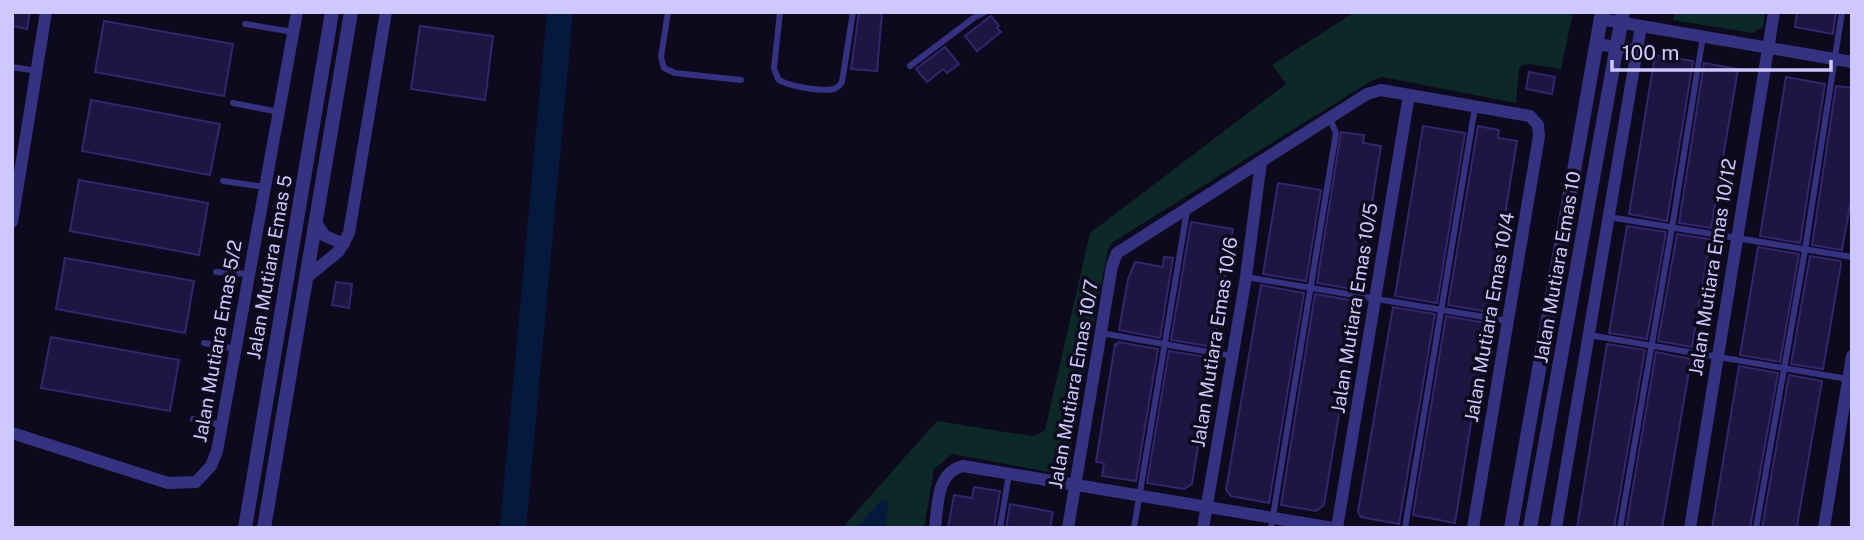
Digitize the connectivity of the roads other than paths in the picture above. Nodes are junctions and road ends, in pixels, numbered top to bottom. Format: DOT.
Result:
graph roads {
  1 [pos="46,12"];
  2 [pos="297,12"];
  3 [pos="332,12"];
  4 [pos="351,12"];
  5 [pos="386,12"];
  6 [pos="668,12"];
  7 [pos="780,12"];
  8 [pos="853,12"];
  9 [pos="985,12"];
  10 [pos="1774,12"];
  11 [pos="1842,12"];
  12 [pos="1601,16"];
  13 [pos="1622,17"];
  14 [pos="245,24"];
  15 [pos="1641,26"];
  16 [pos="293,32"];
  17 [pos="1703,36"];
  18 [pos="1596,44"];
  19 [pos="1768,46"];
  20 [pos="1616,47"];
  21 [pos="1637,50"];
  22 [pos="1835,58"];
  23 [pos="1852,62"];
  24 [pos="910,66"];
  25 [pos="12,67"];
  26 [pos="37,71"];
  27 [pos="741,80"];
  28 [pos="1409,94"];
  29 [pos="233,103"];
  30 [pos="1475,107"];
  31 [pos="279,112"];
  32 [pos="1330,119"];
  33 [pos="1261,162"];
  34 [pos="223,181"];
  35 [pos="265,187"];
  36 [pos="1187,209"];
  37 [pos="1608,216"];
  38 [pos="12,222"];
  39 [pos="316,223"];
  40 [pos="1672,228"];
  41 [pos="1736,238"];
  42 [pos="344,244"];
  43 [pos="1805,250"];
  44 [pos="1852,257"];
  45 [pos="216,272"];
  46 [pos="249,274"];
  47 [pos="1246,277"];
  48 [pos="306,278"];
  49 [pos="1310,288"];
  50 [pos="1374,299"];
  51 [pos="1441,310"];
  52 [pos="1508,321"];
  53 [pos="1101,333"];
  54 [pos="1587,334"];
  55 [pos="204,343"];
  56 [pos="1166,344"];
  57 [pos="1652,346"];
  58 [pos="236,349"];
  59 [pos="1232,356"];
  60 [pos="1717,356"];
  61 [pos="1852,356"];
  62 [pos="1784,368"];
  63 [pos="1848,379"];
  64 [pos="193,419"];
  65 [pos="222,425"];
  66 [pos="12,433"];
  67 [pos="1009,474"];
  68 [pos="1075,484"];
  69 [pos="1140,495"];
  70 [pos="1206,506"];
  71 [pos="1272,523"];
  72 [pos="245,528"];
  73 [pos="264,528"];
  74 [pos="935,528"];
  75 [pos="1000,528"];
  76 [pos="1068,528"];
  77 [pos="1134,528"];
  78 [pos="1203,528"];
  79 [pos="1335,528"];
  80 [pos="1405,528"];
  81 [pos="1473,528"];
  82 [pos="1511,528"];
  83 [pos="1530,528"];
  84 [pos="1556,528"];
  85 [pos="1620,528"];
  86 [pos="1690,528"];
  87 [pos="1756,528"];
  88 [pos="1824,528"];
  1 -- 26 [label="street"];
  2 -- 16 [label="street, Jalan Mutiara Emas 5/2"];
  3 -- 72 [label="street, Jalan Mutiara Emas 5"];
  4 -- 39 [label="street, Jalan Mutiara Emas 5"];
  5 -- 42 [label="street"];
  6 -- 27 [label="lane"];
  7 -- 8 [label="lane"];
  9 -- 24 [label="lane"];
  10 -- 19 [label="street, Jalan Mutiara Emas 10/12"];
  11 -- 22 [label="lane"];
  12 -- 13 [label="street"];
  12 -- 18 [label="street, Jalan Mutiara Emas 10"];
  13 -- 15 [label="street"];
  13 -- 20 [label="street, Jalan Mutiara Emas 10"];
  14 -- 16 [label="lane"];
  15 -- 17 [label="street"];
  15 -- 21 [label="street"];
  16 -- 31 [label="street, Jalan Mutiara Emas 5/2"];
  17 -- 19 [label="street"];
  17 -- 40 [label="lane"];
  18 -- 20 [label="street"];
  18 -- 82 [label="street, Jalan Mutiara Emas 10"];
  19 -- 22 [label="street"];
  19 -- 41 [label="street, Jalan Mutiara Emas 10/12"];
  20 -- 21 [label="street"];
  20 -- 83 [label="street, Jalan Mutiara Emas 10"];
  21 -- 37 [label="street"];
  22 -- 23 [label="street"];
  22 -- 43 [label="lane"];
  25 -- 26 [label="lane"];
  26 -- 38 [label="street"];
  28 -- 30 [label="street"];
  28 -- 32 [label="street"];
  28 -- 50 [label="street, Jalan Mutiara Emas 10/5"];
  29 -- 31 [label="lane"];
  30 -- 51 [label="lane"];
  30 -- 52 [label="street, Jalan Mutiara Emas 10/4"];
  31 -- 35 [label="street, Jalan Mutiara Emas 5/2"];
  32 -- 33 [label="street"];
  32 -- 49 [label="lane"];
  33 -- 36 [label="street"];
  33 -- 47 [label="street, Jalan Mutiara Emas 10/6"];
  34 -- 35 [label="lane"];
  35 -- 46 [label="street, Jalan Mutiara Emas 5/2"];
  36 -- 53 [label="street, Jalan Mutiara Emas 10/7"];
  36 -- 56 [label="lane"];
  37 -- 40 [label="lane"];
  37 -- 54 [label="street"];
  39 -- 42 [label="street"];
  39 -- 48 [label="street, Jalan Mutiara Emas 5"];
  40 -- 41 [label="lane"];
  40 -- 57 [label="lane"];
  41 -- 43 [label="lane"];
  41 -- 60 [label="street, Jalan Mutiara Emas 10/12"];
  42 -- 48 [label="street"];
  43 -- 44 [label="lane"];
  43 -- 62 [label="lane"];
  45 -- 46 [label="lane"];
  46 -- 58 [label="street, Jalan Mutiara Emas 5/2"];
  47 -- 49 [label="lane"];
  47 -- 59 [label="street, Jalan Mutiara Emas 10/6"];
  48 -- 73 [label="street, Jalan Mutiara Emas 5"];
  49 -- 50 [label="lane"];
  49 -- 71 [label="lane"];
  50 -- 51 [label="lane"];
  50 -- 79 [label="street, Jalan Mutiara Emas 10/5"];
  51 -- 52 [label="lane"];
  51 -- 80 [label="lane"];
  52 -- 81 [label="street, Jalan Mutiara Emas 10/4"];
  53 -- 56 [label="lane"];
  53 -- 68 [label="street, Jalan Mutiara Emas 10/7"];
  54 -- 57 [label="lane"];
  54 -- 84 [label="street"];
  55 -- 58 [label="lane"];
  56 -- 59 [label="lane"];
  56 -- 69 [label="lane"];
  57 -- 60 [label="lane"];
  57 -- 85 [label="lane"];
  58 -- 65 [label="street, Jalan Mutiara Emas 5/2"];
  59 -- 70 [label="street, Jalan Mutiara Emas 10/6"];
  60 -- 62 [label="lane"];
  60 -- 86 [label="street, Jalan Mutiara Emas 10/12"];
  61 -- 63 [label="street"];
  62 -- 63 [label="lane"];
  62 -- 87 [label="lane"];
  63 -- 88 [label="street"];
  64 -- 65 [label="lane"];
  65 -- 66 [label="street, Jalan Mutiara Emas 5/2"];
  67 -- 68 [label="street"];
  67 -- 74 [label="street"];
  67 -- 75 [label="lane"];
  68 -- 69 [label="street"];
  68 -- 76 [label="street, Jalan Mutiara Emas 10/7"];
  69 -- 70 [label="street"];
  69 -- 77 [label="lane"];
  70 -- 71 [label="street"];
  70 -- 78 [label="street, Jalan Mutiara Emas 10/6"];
  71 -- 79 [label="street"];
}
